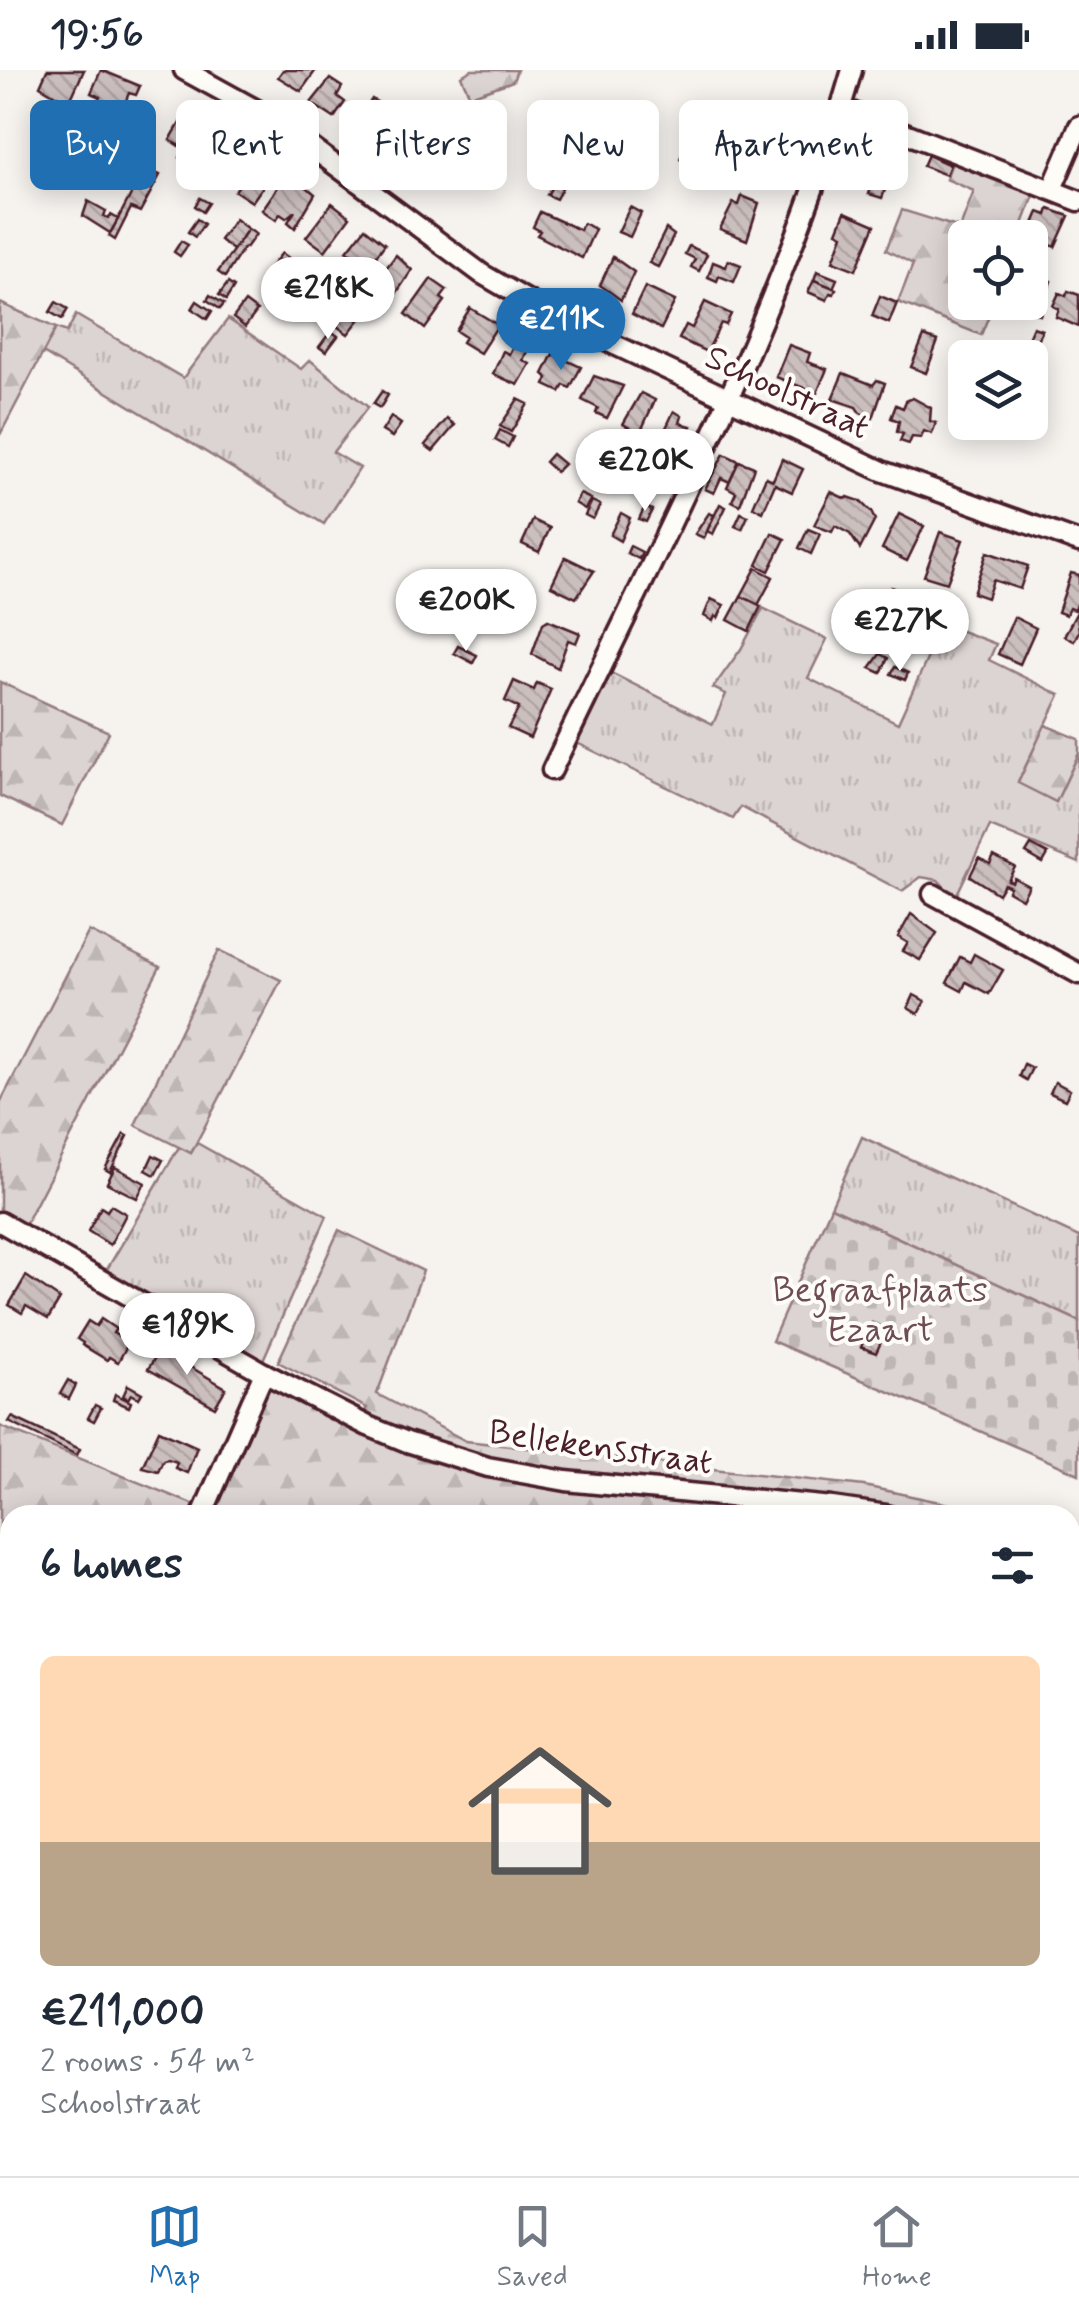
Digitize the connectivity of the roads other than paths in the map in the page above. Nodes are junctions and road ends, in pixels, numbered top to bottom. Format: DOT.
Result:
graph roads {
  1 [pos="184,70"];
  2 [pos="852,70"];
  3 [pos="843,100"];
  4 [pos="1079,126"];
  5 [pos="908,134"];
  6 [pos="1052,189"];
  7 [pos="810,190"];
  8 [pos="1079,201"];
  9 [pos="729,400"];
  10 [pos="1079,542"];
  11 [pos="552,770"];
  12 [pos="934,894"];
  13 [pos="1079,974"];
  14 [pos="0,1222"];
  15 [pos="264,1373"];
  16 [pos="206,1505"];
  17 [pos="803,1505"];
  1 -- 9 [label="street, Schoolstraat"];
  2 -- 3 [label="street"];
  4 -- 6 [label="street"];
  5 -- 6 [label="street"];
  6 -- 8 [label="street"];
  7 -- 9 [label="street"];
  9 -- 10 [label="street, Schoolstraat"];
  9 -- 11 [label="street"];
  12 -- 13 [label="street"];
  14 -- 15 [label="street, Bellekensstraat"];
  15 -- 16 [label="street"];
  15 -- 17 [label="street, Bellekensstraat"];
}
